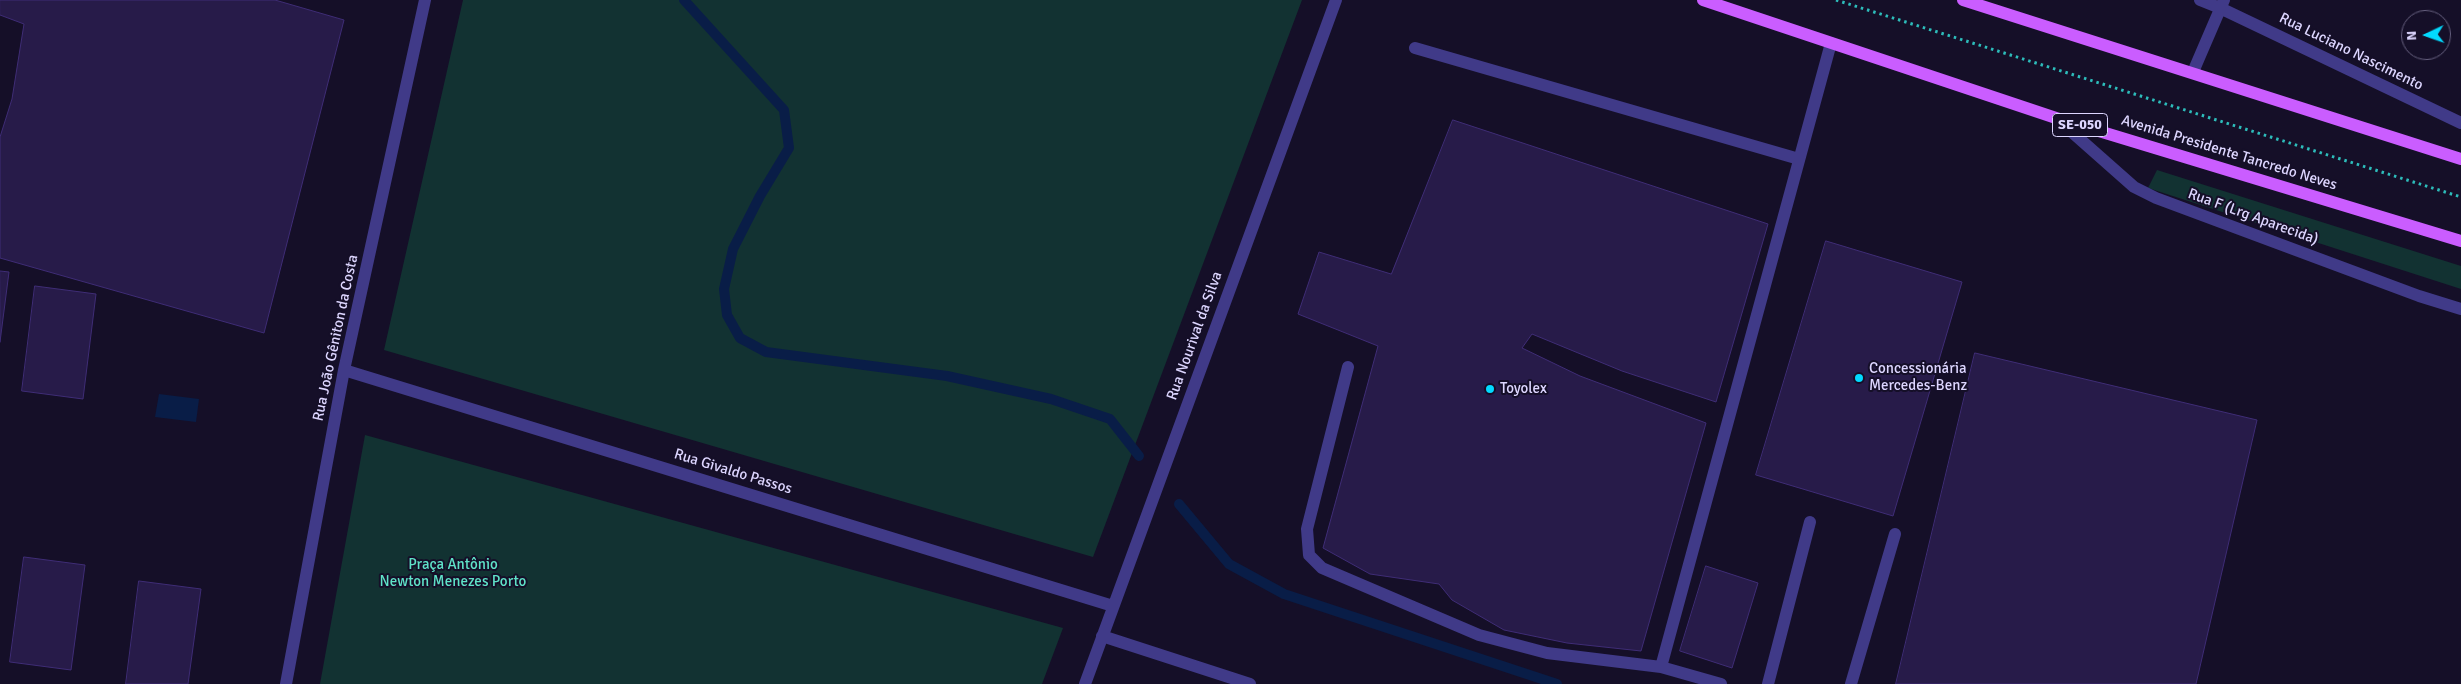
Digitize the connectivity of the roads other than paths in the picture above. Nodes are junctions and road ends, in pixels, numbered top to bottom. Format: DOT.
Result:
graph roads {
  1 [pos="425,0"];
  2 [pos="1336,0"];
  3 [pos="1703,0"];
  4 [pos="1963,0"];
  5 [pos="2200,0"];
  6 [pos="2222,4"];
  7 [pos="1831,44"];
  8 [pos="1415,48"];
  9 [pos="2193,72"];
  10 [pos="2056,118"];
  11 [pos="2461,123"];
  12 [pos="1799,159"];
  13 [pos="2461,159"];
  14 [pos="2461,241"];
  15 [pos="2461,309"];
  16 [pos="1348,367"];
  17 [pos="344,370"];
  18 [pos="1810,522"];
  19 [pos="1895,534"];
  20 [pos="1112,606"];
  21 [pos="1102,636"];
  22 [pos="1661,667"];
  23 [pos="286,684"];
  24 [pos="1085,684"];
  25 [pos="1250,684"];
  26 [pos="1721,684"];
  27 [pos="1768,684"];
  28 [pos="1851,684"];
  1 -- 17 [label="street, Rua João Gêniton da Costa"];
  2 -- 20 [label="street, Rua Nourival da Silva"];
  3 -- 7 [label="main road, Avenida Presidente Tancredo Neves / SE-050"];
  4 -- 9 [label="main road"];
  5 -- 6 [label="street, Rua Luciano Nascimento"];
  6 -- 9 [label="street"];
  6 -- 11 [label="street, Rua Luciano Nascimento"];
  7 -- 10 [label="main road, Avenida Presidente Tancredo Neves / SE-050"];
  7 -- 12 [label="street"];
  8 -- 12 [label="street"];
  9 -- 13 [label="main road"];
  10 -- 14 [label="main road, Avenida Presidente Tancredo Neves / SE-050"];
  10 -- 15 [label="street, Rua F (Lrg Aparecida)"];
  12 -- 22 [label="street"];
  16 -- 22 [label="street"];
  17 -- 20 [label="street, Rua Givaldo Passos"];
  17 -- 23 [label="street, Rua João Gêniton da Costa"];
  18 -- 27 [label="street"];
  19 -- 28 [label="street"];
  20 -- 21 [label="street, Rua Nourival da Silva"];
  21 -- 24 [label="street, Rua Nourival da Silva"];
  21 -- 25 [label="street"];
  22 -- 26 [label="street"];
}
